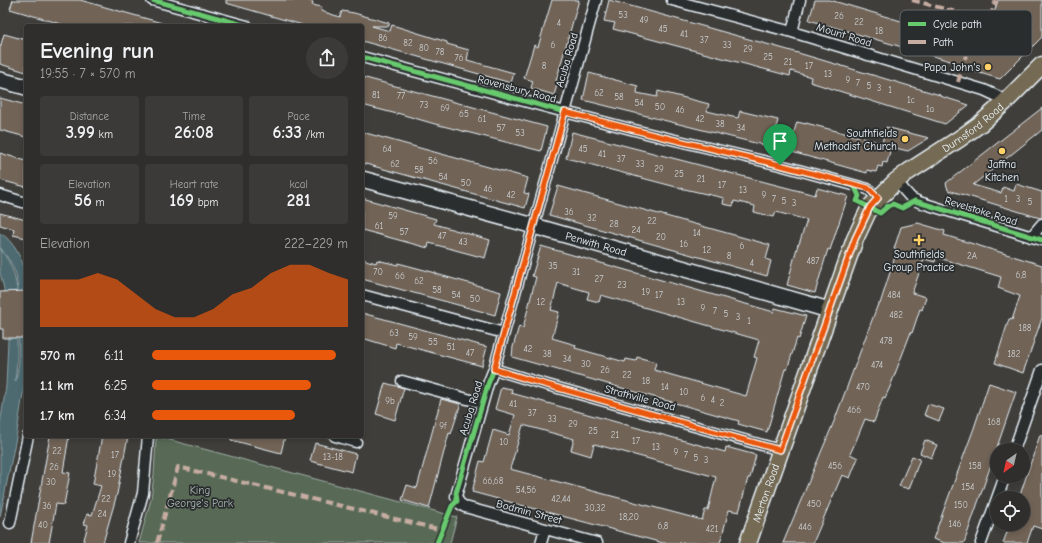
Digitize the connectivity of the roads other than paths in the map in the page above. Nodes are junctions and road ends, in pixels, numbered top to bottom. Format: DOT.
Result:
graph roads {
  1 [pos="152,0"];
  2 [pos="596,0"];
  3 [pos="672,0"];
  4 [pos="800,0"];
  5 [pos="240,24"];
  6 [pos="792,32"];
  7 [pos="364,59"];
  8 [pos="1042,65"];
  9 [pos="0,80"];
  10 [pos="24,86"];
  11 [pos="1004,103"];
  12 [pos="565,112"];
  13 [pos="364,181"];
  14 [pos="896,181"];
  15 [pos="0,195"];
  16 [pos="878,198"];
  17 [pos="24,202"];
  18 [pos="1042,224"];
  19 [pos="534,226"];
  20 [pos="1031,236"];
  21 [pos="1042,240"];
  22 [pos="364,296"];
  23 [pos="829,310"];
  24 [pos="504,333"];
  25 [pos="494,369"];
  26 [pos="1042,370"];
  27 [pos="402,381"];
  28 [pos="482,403"];
  29 [pos="28,438"];
  30 [pos="148,438"];
  31 [pos="342,438"];
  32 [pos="356,442"];
  33 [pos="1016,443"];
  34 [pos="780,450"];
  35 [pos="1002,483"];
  36 [pos="457,501"];
  37 [pos="10,523"];
  38 [pos="545,529"];
  39 [pos="129,543"];
  40 [pos="541,543"];
  41 [pos="597,543"];
  42 [pos="748,543"];
  43 [pos="981,543"];
  1 -- 5 [label="street"];
  2 -- 12 [label="street, Acuba Road"];
  3 -- 6 [label="street, Mount Road"];
  4 -- 6 [label="street"];
  6 -- 11 [label="street, Mount Road"];
  7 -- 12 [label="street, Ravensbury Road"];
  8 -- 11 [label="main road, Durnsford Road"];
  9 -- 10 [label="street"];
  11 -- 14 [label="main road, Durnsford Road"];
  12 -- 16 [label="street, Ravensbury Road"];
  12 -- 19 [label="street, Acuba Road"];
  13 -- 19 [label="street, Penwith Road"];
  14 -- 16 [label="main road, Merton Road"];
  14 -- 20 [label="street, Revelstoke Road"];
  15 -- 17 [label="street"];
  16 -- 23 [label="main road, Merton Road"];
  18 -- 20 [label="street"];
  19 -- 23 [label="street, Penwith Road"];
  19 -- 24 [label="street, Acuba Road"];
  20 -- 21 [label="street, Revelstoke Road"];
  22 -- 24 [label="street"];
  23 -- 34 [label="main road, Merton Road"];
  24 -- 25 [label="street, Acuba Road"];
  25 -- 28 [label="street, Acuba Road"];
  25 -- 34 [label="street, Strathville Road"];
  26 -- 33 [label="street"];
  27 -- 28 [label="street, Acuba Road"];
  28 -- 36 [label="street, Acuba Road"];
  29 -- 37 [label="street"];
  30 -- 39 [label="street"];
  31 -- 32 [label="street"];
  34 -- 42 [label="main road, Merton Road"];
  35 -- 43 [label="street"];
  36 -- 38 [label="street, Bodmin Street"];
  38 -- 40 [label="street"];
  38 -- 41 [label="street, Bodmin Street"];
}
